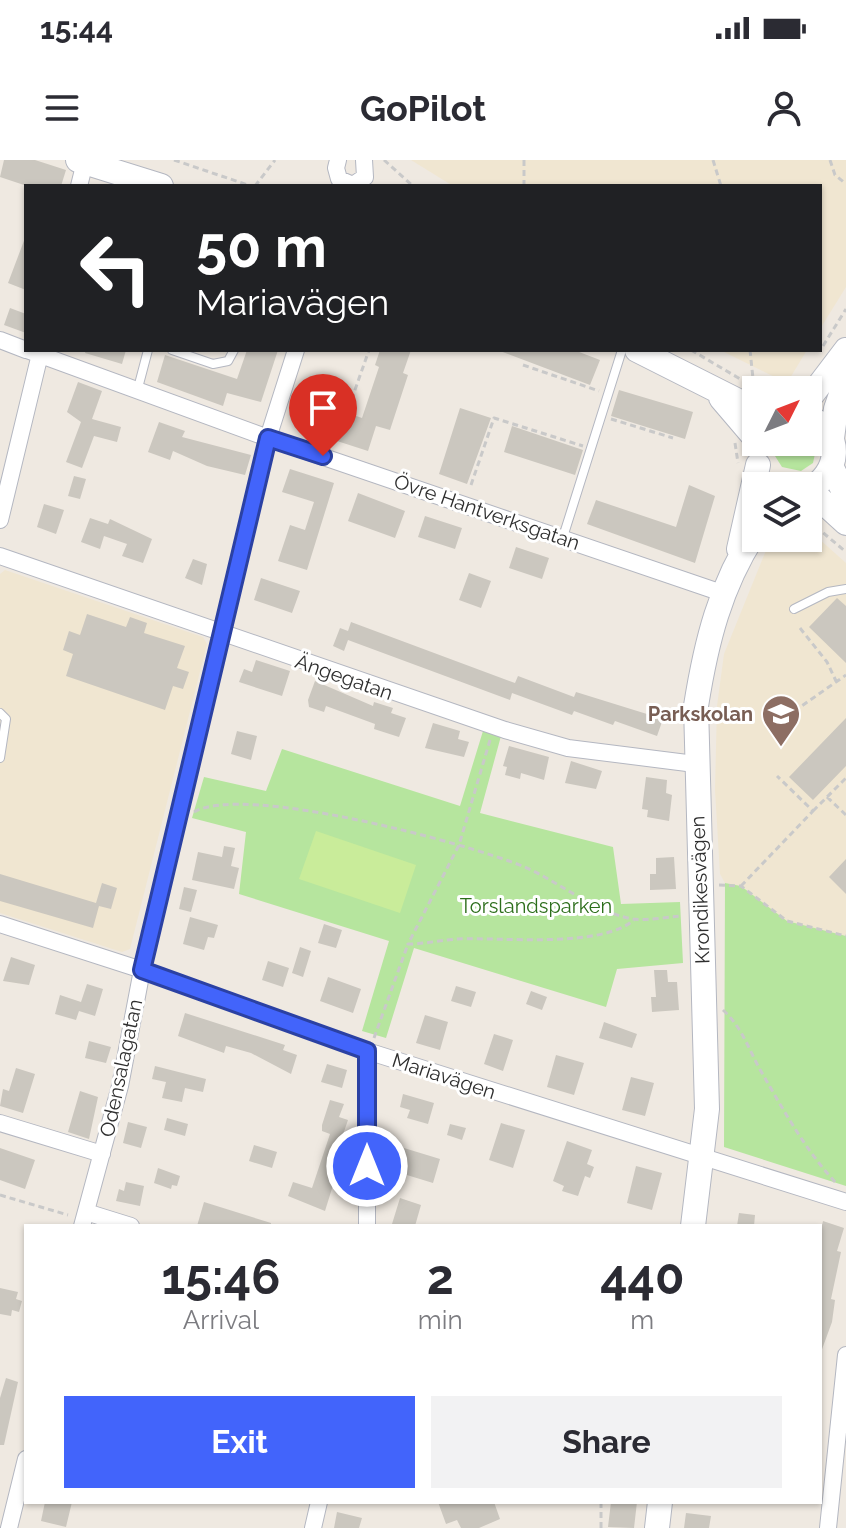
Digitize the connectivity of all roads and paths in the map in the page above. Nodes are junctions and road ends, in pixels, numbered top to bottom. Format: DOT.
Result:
graph roads {
  1 [pos="174,160"];
  2 [pos="275,160"];
  3 [pos="338,160"];
  4 [pos="364,160"];
  5 [pos="384,160"];
  6 [pos="524,160"];
  7 [pos="713,160"];
  8 [pos="830,160"];
  9 [pos="81,169"];
  10 [pos="152,184"];
  11 [pos="247,184"];
  12 [pos="255,184"];
  13 [pos="347,184"];
  14 [pos="353,184"];
  15 [pos="411,184"];
  16 [pos="524,184"];
  17 [pos="720,184"];
  18 [pos="846,184"];
  19 [pos="0,340"];
  20 [pos="24,348"];
  21 [pos="846,350"];
  22 [pos="33,352"];
  23 [pos="36,352"];
  24 [pos="147,352"];
  25 [pos="178,352"];
  26 [pos="233,352"];
  27 [pos="295,352"];
  28 [pos="368,352"];
  29 [pos="621,352"];
  30 [pos="641,352"];
  31 [pos="694,352"];
  32 [pos="750,352"];
  33 [pos="523,365"];
  34 [pos="753,376"];
  35 [pos="846,380"];
  36 [pos="822,382"];
  37 [pos="284,387"];
  38 [pos="742,387"];
  39 [pos="138,388"];
  40 [pos="714,391"];
  41 [pos="607,394"];
  42 [pos="742,394"];
  43 [pos="600,415"];
  44 [pos="822,425"];
  45 [pos="742,426"];
  46 [pos="268,438"];
  47 [pos="673,438"];
  48 [pos="832,438"];
  49 [pos="590,448"];
  50 [pos="756,456"];
  51 [pos="832,468"];
  52 [pos="822,482"];
  53 [pos="471,485"];
  54 [pos="846,496"];
  55 [pos="822,502"];
  56 [pos="0,520"];
  57 [pos="846,523"];
  58 [pos="822,532"];
  59 [pos="563,537"];
  60 [pos="742,552"];
  61 [pos="846,552"];
  62 [pos="0,556"];
  63 [pos="737,560"];
  64 [pos="846,589"];
  65 [pos="722,593"];
  66 [pos="794,609"];
  67 [pos="800,628"];
  68 [pos="221,633"];
  69 [pos="846,675"];
  70 [pos="836,682"];
  71 [pos="0,713"];
  72 [pos="786,717"];
  73 [pos="494,727"];
  74 [pos="0,758"];
  75 [pos="695,764"];
  76 [pos="777,776"];
  77 [pos="846,778"];
  78 [pos="827,797"];
  79 [pos="813,811"];
  80 [pos="846,815"];
  81 [pos="177,824"];
  82 [pos="459,845"];
  83 [pos="715,872"];
  84 [pos="741,886"];
  85 [pos="701,914"];
  86 [pos="635,919"];
  87 [pos="0,924"];
  88 [pos="846,936"];
  89 [pos="408,944"];
  90 [pos="142,970"];
  91 [pos="721,1022"];
  92 [pos="367,1051"];
  93 [pos="0,1123"];
  94 [pos="102,1154"];
  95 [pos="701,1156"];
  96 [pos="0,1195"];
  97 [pos="843,1195"];
  98 [pos="84,1219"];
  99 [pos="118,1224"];
  100 [pos="367,1224"];
  101 [pos="693,1224"];
  102 [pos="846,1355"];
  103 [pos="833,1445"];
  104 [pos="24,1467"];
  105 [pos="319,1504"];
  106 [pos="601,1504"];
  107 [pos="660,1504"];
  108 [pos="9,1528"];
  109 [pos="313,1528"];
  110 [pos="601,1528"];
  111 [pos="657,1528"];
  112 [pos="828,1528"];
  1 -- 11 [label="path"];
  2 -- 12 [label="path"];
  3 -- 13 [label="street"];
  4 -- 14 [label="street"];
  5 -- 15 [label="path"];
  6 -- 16 [label="path"];
  7 -- 17 [label="path"];
  8 -- 18 [label="path"];
  9 -- 10 [label="street"];
  19 -- 20 [label="street, Övre Hantverksgatan"];
  21 -- 36 [label="street"];
  22 -- 56 [label="street"];
  23 -- 39 [label="street, Övre Hantverksgatan"];
  24 -- 39 [label="lane"];
  25 -- 26 [label="lane"];
  27 -- 37 [label="street, Odensalagatan"];
  28 -- 37 [label="path"];
  29 -- 41 [label="lane"];
  30 -- 40 [label="street"];
  31 -- 38 [label="path"];
  32 -- 34 [label="path"];
  33 -- 41 [label="path"];
  35 -- 48 [label="street"];
  37 -- 46 [label="street, Odensalagatan"];
  39 -- 46 [label="street, Övre Hantverksgatan"];
  40 -- 42 [label="street"];
  40 -- 45 [label="street"];
  41 -- 43 [label="lane"];
  43 -- 47 [label="path"];
  43 -- 49 [label="lane"];
  44 -- 48 [label="street"];
  46 -- 59 [label="street, Övre Hantverksgatan"];
  46 -- 68 [label="street, Odensalagatan"];
  48 -- 51 [label="street"];
  49 -- 53 [label="path"];
  49 -- 59 [label="lane"];
  50 -- 63 [label="street, Krondikesvägen"];
  51 -- 52 [label="street"];
  51 -- 54 [label="street"];
  55 -- 57 [label="street"];
  58 -- 61 [label="path"];
  59 -- 65 [label="street, Övre Hantverksgatan"];
  60 -- 63 [label="street, Krondikesvägen"];
  62 -- 68 [label="street, Ängegatan"];
  63 -- 65 [label="street, Krondikesvägen"];
  64 -- 66 [label="lane"];
  65 -- 75 [label="street, Krondikesvägen"];
  67 -- 70 [label="path"];
  68 -- 73 [label="street, Ängegatan"];
  68 -- 81 [label="street, Odensalagatan"];
  69 -- 70 [label="path"];
  70 -- 72 [label="path"];
  71 -- 74 [label="lane"];
  73 -- 75 [label="street, Ängegatan"];
  73 -- 82 [label="path"];
  75 -- 85 [label="street, Krondikesvägen"];
  76 -- 79 [label="path"];
  77 -- 78 [label="path"];
  78 -- 79 [label="path"];
  78 -- 80 [label="path"];
  79 -- 84 [label="path"];
  81 -- 82 [label="path"];
  81 -- 90 [label="street, Odensalagatan"];
  82 -- 86 [label="path"];
  82 -- 89 [label="path"];
  83 -- 84 [label="path"];
  84 -- 88 [label="path"];
  85 -- 86 [label="path"];
  85 -- 95 [label="street, Krondikesvägen"];
  86 -- 89 [label="path"];
  87 -- 90 [label="street, Mariavägen"];
  89 -- 92 [label="path"];
  90 -- 92 [label="street, Mariavägen"];
  90 -- 94 [label="street, Odensalagatan"];
  91 -- 97 [label="path"];
  92 -- 95 [label="street, Mariavägen"];
  92 -- 100 [label="street"];
  93 -- 94 [label="street"];
  94 -- 98 [label="street, Odensalagatan"];
  95 -- 97 [label="street, Mariavägen"];
  95 -- 101 [label="street, Krondikesvägen"];
  96 -- 98 [label="path"];
  98 -- 99 [label="street"];
  102 -- 103 [label="street"];
  103 -- 112 [label="street"];
  104 -- 108 [label="street"];
  105 -- 109 [label="street"];
  106 -- 110 [label="path"];
  107 -- 111 [label="street"];
}
